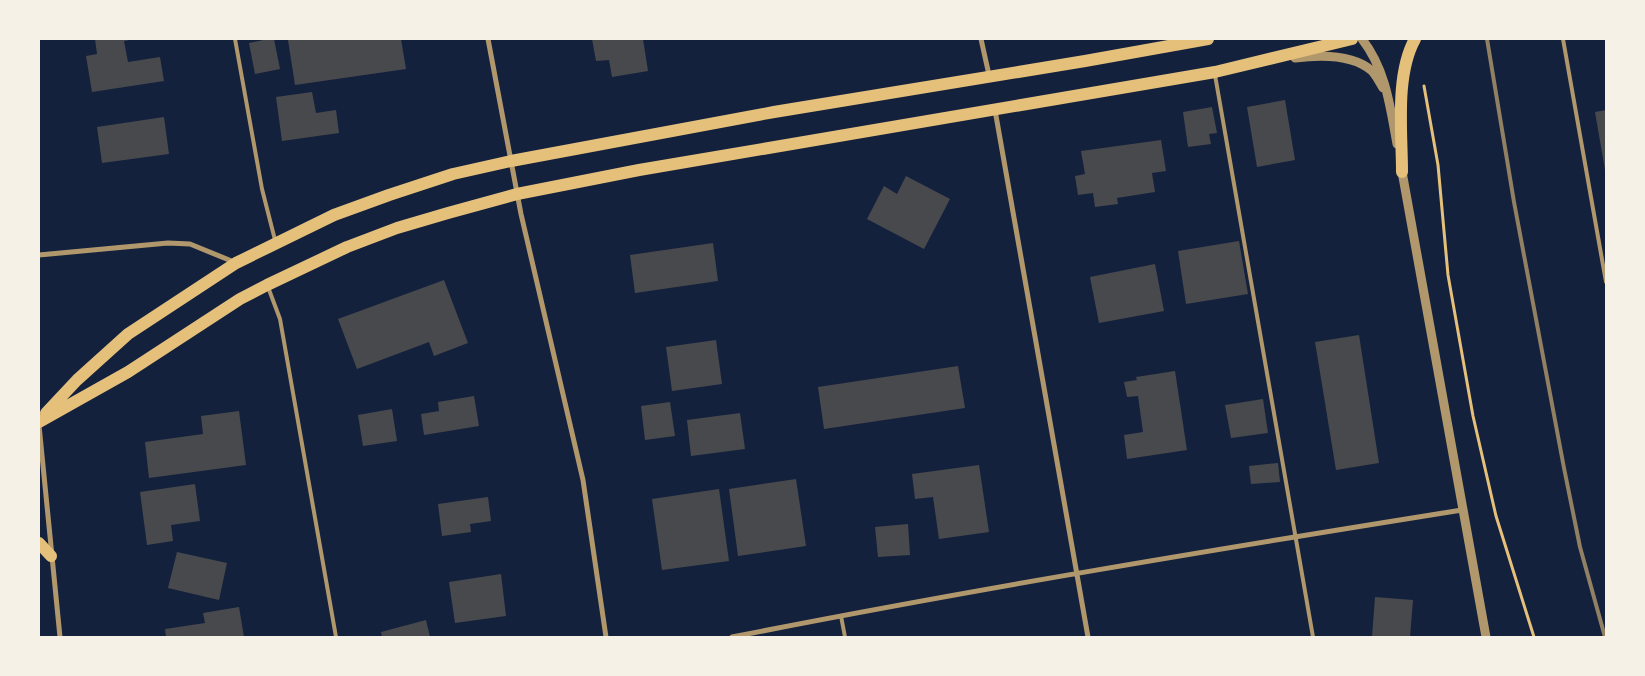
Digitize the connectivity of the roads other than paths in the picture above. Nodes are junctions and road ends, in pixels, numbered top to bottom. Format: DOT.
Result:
graph roads {
  1 [pos="235,39"];
  2 [pos="488,39"];
  3 [pos="982,39"];
  4 [pos="1208,39"];
  5 [pos="1352,39"];
  6 [pos="1362,39"];
  7 [pos="1415,39"];
  8 [pos="1563,39"];
  9 [pos="1191,40"];
  10 [pos="1250,63"];
  11 [pos="1214,72"];
  12 [pos="989,77"];
  13 [pos="1388,94"];
  14 [pos="994,109"];
  15 [pos="511,161"];
  16 [pos="1402,172"];
  17 [pos="517,194"];
  18 [pos="276,244"];
  19 [pos="39,255"];
  20 [pos="236,263"];
  21 [pos="1606,282"];
  22 [pos="267,284"];
  23 [pos="39,423"];
  24 [pos="1462,510"];
  25 [pos="1296,535"];
  26 [pos="39,543"];
  27 [pos="51,556"];
  28 [pos="1077,575"];
  29 [pos="841,616"];
  30 [pos="60,637"];
  31 [pos="336,637"];
  32 [pos="606,637"];
  33 [pos="732,637"];
  34 [pos="845,637"];
  35 [pos="1088,637"];
  36 [pos="1313,637"];
  37 [pos="1486,637"];
  1 -- 18 [label="lane"];
  2 -- 15 [label="street"];
  3 -- 12 [label="street"];
  4 -- 9 [label="main road"];
  5 -- 10 [label="main road"];
  6 -- 13 [label="street"];
  7 -- 16 [label="main road"];
  8 -- 21 [label="lane"];
  9 -- 12 [label="main road"];
  10 -- 11 [label="main road"];
  10 -- 13 [label="street"];
  11 -- 14 [label="main road"];
  11 -- 25 [label="lane"];
  12 -- 15 [label="main road"];
  13 -- 16 [label="street"];
  14 -- 17 [label="main road"];
  14 -- 28 [label="street"];
  15 -- 17 [label="street"];
  15 -- 18 [label="main road"];
  16 -- 24 [label="street"];
  17 -- 22 [label="main road"];
  17 -- 32 [label="street"];
  18 -- 20 [label="main road"];
  19 -- 20 [label="street"];
  20 -- 23 [label="main road"];
  22 -- 23 [label="main road"];
  22 -- 31 [label="lane"];
  23 -- 27 [label="street"];
  24 -- 25 [label="street"];
  24 -- 37 [label="street"];
  25 -- 28 [label="street"];
  25 -- 36 [label="lane"];
  26 -- 27 [label="main road"];
  27 -- 30 [label="street"];
  28 -- 29 [label="street"];
  28 -- 35 [label="street"];
  29 -- 33 [label="street"];
  29 -- 34 [label="lane"];
}
